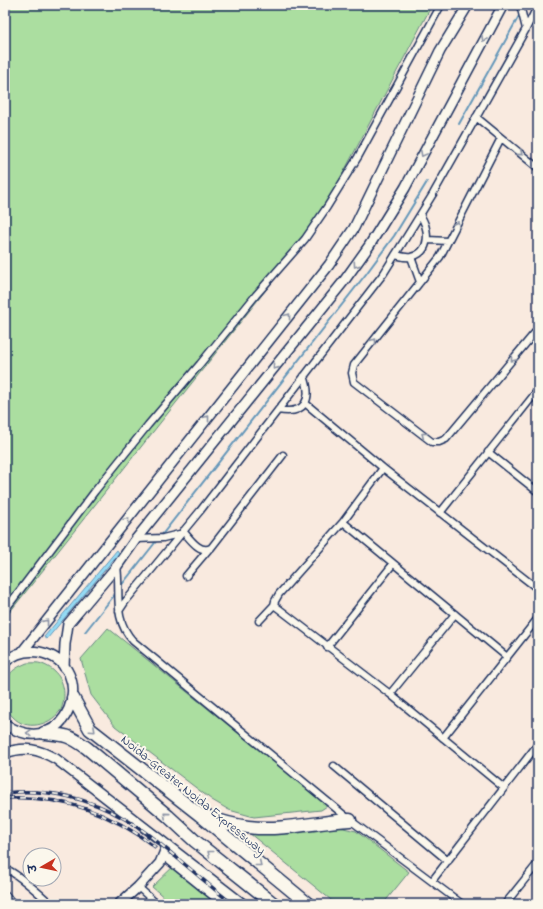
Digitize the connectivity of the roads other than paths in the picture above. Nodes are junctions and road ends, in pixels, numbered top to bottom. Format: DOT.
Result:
graph roads {
  1 [pos="441,5"];
  2 [pos="468,5"];
  3 [pos="503,5"];
  4 [pos="520,5"];
  5 [pos="538,5"];
  6 [pos="526,29"];
  7 [pos="476,117"];
  8 [pos="501,138"];
  9 [pos="538,168"];
  10 [pos="420,215"];
  11 [pos="428,240"];
  12 [pos="448,241"];
  13 [pos="395,254"];
  14 [pos="411,256"];
  15 [pos="420,282"];
  16 [pos="538,329"];
  17 [pos="304,376"];
  18 [pos="538,390"];
  19 [pos="305,403"];
  20 [pos="278,410"];
  21 [pos="488,452"];
  22 [pos="283,455"];
  23 [pos="383,468"];
  24 [pos="538,492"];
  25 [pos="440,513"];
  26 [pos="342,522"];
  27 [pos="182,532"];
  28 [pos="136,539"];
  29 [pos="208,550"];
  30 [pos="393,564"];
  31 [pos="117,566"];
  32 [pos="186,576"];
  33 [pos="538,589"];
  34 [pos="274,605"];
  35 [pos="5,610"];
  36 [pos="119,611"];
  37 [pos="455,614"];
  38 [pos="538,618"];
  39 [pos="259,621"];
  40 [pos="327,647"];
  41 [pos="22,652"];
  42 [pos="507,657"];
  43 [pos="5,662"];
  44 [pos="64,667"];
  45 [pos="390,694"];
  46 [pos="73,698"];
  47 [pos="5,724"];
  48 [pos="9,730"];
  49 [pos="44,733"];
  50 [pos="443,738"];
  51 [pos="538,744"];
  52 [pos="5,753"];
  53 [pos="334,766"];
  54 [pos="504,788"];
  55 [pos="200,815"];
  56 [pos="350,820"];
  57 [pos="167,846"];
  58 [pos="179,855"];
  59 [pos="164,861"];
  60 [pos="448,861"];
  61 [pos="538,863"];
  62 [pos="5,869"];
  63 [pos="432,881"];
  64 [pos="138,887"];
  65 [pos="5,894"];
  66 [pos="13,904"];
  67 [pos="51,904"];
  68 [pos="119,904"];
  69 [pos="157,904"];
  70 [pos="225,904"];
  71 [pos="243,904"];
  72 [pos="274,904"];
  73 [pos="308,904"];
  74 [pos="462,904"];
  75 [pos="505,904"];
  1 -- 35 [label="street"];
  41 -- 2 [label="main road, one-way"];
  3 -- 28 [label="main road, one-way"];
  4 -- 6 [label="street"];
  5 -- 6 [label="street"];
  6 -- 7 [label="street"];
  7 -- 8 [label="street"];
  7 -- 10 [label="street"];
  8 -- 9 [label="street, one-way"];
  12 -- 8 [label="street, one-way"];
  10 -- 11 [label="street"];
  10 -- 13 [label="street"];
  11 -- 12 [label="street"];
  11 -- 14 [label="street"];
  12 -- 15 [label="street"];
  13 -- 14 [label="street"];
  13 -- 17 [label="street"];
  14 -- 15 [label="street"];
  16 -- 15 [label="street, one-way"];
  17 -- 19 [label="street"];
  17 -- 20 [label="street"];
  18 -- 21 [label="street"];
  19 -- 20 [label="street"];
  19 -- 23 [label="street"];
  20 -- 27 [label="street"];
  21 -- 24 [label="street"];
  21 -- 25 [label="street"];
  22 -- 29 [label="street"];
  23 -- 25 [label="street"];
  23 -- 26 [label="street"];
  25 -- 33 [label="street"];
  26 -- 30 [label="street"];
  26 -- 34 [label="street"];
  27 -- 28 [label="street"];
  27 -- 29 [label="street"];
  27 -- 36 [label="street"];
  28 -- 31 [label="main road"];
  29 -- 32 [label="street"];
  30 -- 37 [label="street"];
  30 -- 40 [label="street"];
  31 -- 36 [label="street"];
  31 -- 44 [label="main road"];
  34 -- 39 [label="street"];
  34 -- 40 [label="street"];
  36 -- 56 [label="street"];
  37 -- 42 [label="street"];
  37 -- 45 [label="street"];
  38 -- 42 [label="street"];
  40 -- 45 [label="street"];
  41 -- 43 [label="main road"];
  41 -- 44 [label="main road"];
  42 -- 50 [label="street"];
  44 -- 46 [label="main road"];
  45 -- 50 [label="street"];
  46 -- 49 [label="main road"];
  46 -- 55 [label="highway, Noida-Greater Noida Expressway, one-way"];
  47 -- 48 [label="main road"];
  49 -- 48 [label="main road, one-way"];
  72 -- 49 [label="highway, one-way"];
  50 -- 54 [label="street"];
  51 -- 54 [label="street"];
  52 -- 57 [label="main road"];
  53 -- 60 [label="street"];
  54 -- 60 [label="street"];
  55 -- 56 [label="highway"];
  55 -- 73 [label="highway, Noida-Greater Noida Expressway, one-way"];
  56 -- 63 [label="street"];
  57 -- 58 [label="main road"];
  57 -- 59 [label="main road"];
  58 -- 59 [label="main road"];
  58 -- 71 [label="main road"];
  59 -- 64 [label="main road"];
  59 -- 70 [label="main road"];
  60 -- 63 [label="street"];
  61 -- 75 [label="street"];
  62 -- 67 [label="street"];
  63 -- 74 [label="street"];
  64 -- 68 [label="main road"];
  64 -- 69 [label="street"];
  65 -- 66 [label="street"];
}
